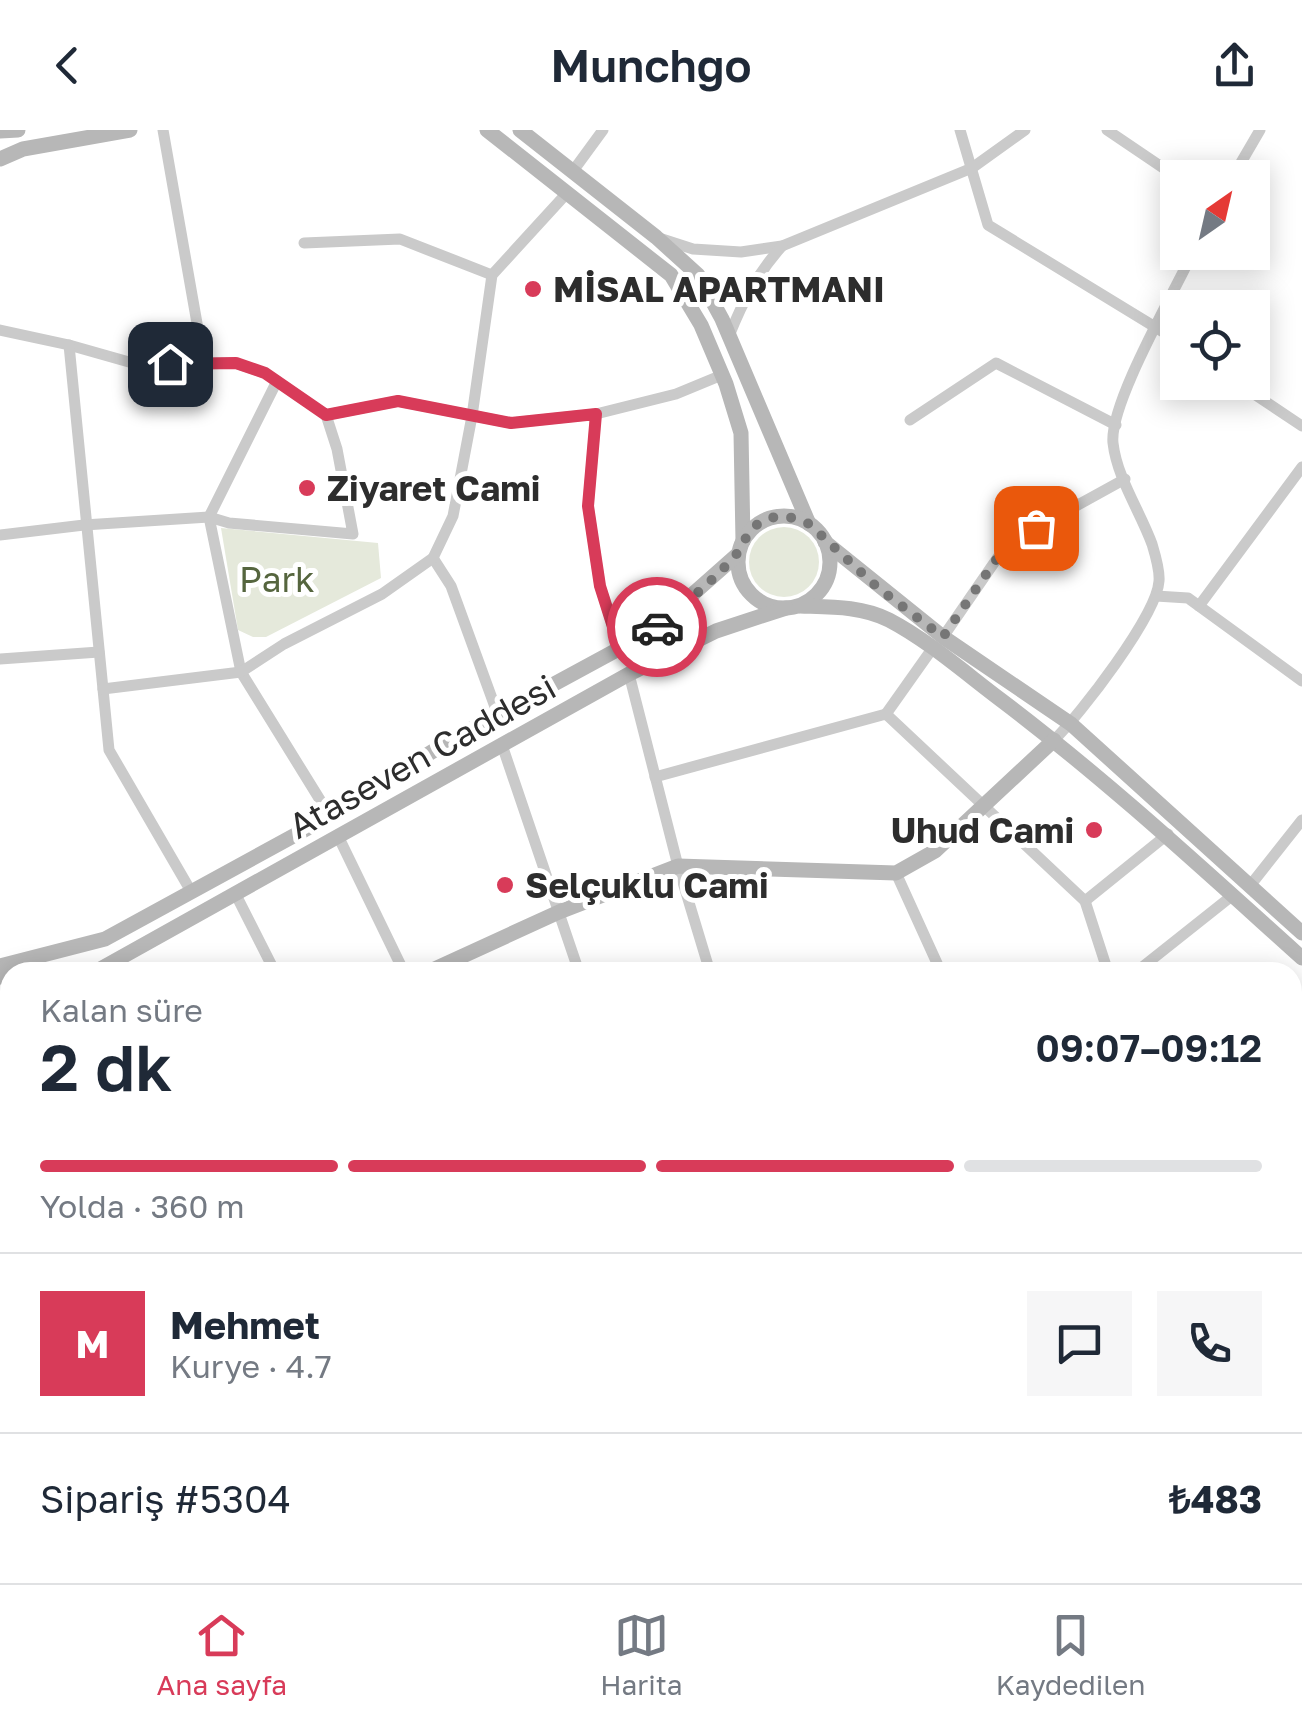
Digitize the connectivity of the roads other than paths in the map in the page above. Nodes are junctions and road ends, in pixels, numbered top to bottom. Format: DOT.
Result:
graph roads {
  1 [pos="18,130"];
  2 [pos="130,130"];
  3 [pos="163,130"];
  4 [pos="486,130"];
  5 [pos="520,130"];
  6 [pos="603,130"];
  7 [pos="960,130"];
  8 [pos="1025,130"];
  9 [pos="1107,130"];
  10 [pos="1260,130"];
  11 [pos="0,131"];
  12 [pos="0,159"];
  13 [pos="1242,160"];
  14 [pos="1160,166"];
  15 [pos="972,168"];
  16 [pos="574,170"];
  17 [pos="567,192"];
  18 [pos="656,237"];
  19 [pos="304,244"];
  20 [pos="782,246"];
  21 [pos="1184,270"];
  22 [pos="492,275"];
  23 [pos="1157,326"];
  24 [pos="1160,328"];
  25 [pos="0,330"];
  26 [pos="729,337"];
  27 [pos="69,345"];
  28 [pos="204,364"];
  29 [pos="722,375"];
  30 [pos="277,381"];
  31 [pos="1264,400"];
  32 [pos="596,414"];
  33 [pos="326,415"];
  34 [pos="472,416"];
  35 [pos="910,420"];
  36 [pos="1116,425"];
  37 [pos="1302,425"];
  38 [pos="1302,467"];
  39 [pos="1125,479"];
  40 [pos="209,518"];
  41 [pos="809,524"];
  42 [pos="84,525"];
  43 [pos="0,535"];
  44 [pos="825,542"];
  45 [pos="741,547"];
  46 [pos="434,558"];
  47 [pos="1156,596"];
  48 [pos="1200,606"];
  49 [pos="793,607"];
  50 [pos="938,643"];
  51 [pos="620,649"];
  52 [pos="99,652"];
  53 [pos="0,659"];
  54 [pos="240,672"];
  55 [pos="629,674"];
  56 [pos="1302,681"];
  57 [pos="103,689"];
  58 [pos="886,714"];
  59 [pos="498,715"];
  60 [pos="1071,724"];
  61 [pos="1054,740"];
  62 [pos="502,746"];
  63 [pos="655,778"];
  64 [pos="983,804"];
  65 [pos="330,816"];
  66 [pos="1302,820"];
  67 [pos="1168,834"];
  68 [pos="339,838"];
  69 [pos="678,866"];
  70 [pos="896,873"];
  71 [pos="1248,887"];
  72 [pos="192,892"];
  73 [pos="235,893"];
  74 [pos="1233,894"];
  75 [pos="1085,901"];
  76 [pos="560,912"];
  77 [pos="1302,932"];
  78 [pos="1302,958"];
  79 [pos="19,962"];
  80 [pos="113,962"];
  81 [pos="270,962"];
  82 [pos="399,962"];
  83 [pos="457,962"];
  84 [pos="577,962"];
  85 [pos="707,962"];
  86 [pos="936,962"];
  87 [pos="1105,962"];
  88 [pos="1148,962"];
  1 -- 11 [label="main road"];
  2 -- 12 [label="main road"];
  3 -- 28 [label="street"];
  4 -- 17 [label="main road"];
  5 -- 16 [label="main road"];
  6 -- 16 [label="street"];
  7 -- 15 [label="street"];
  8 -- 15 [label="street"];
  9 -- 14 [label="street"];
  10 -- 13 [label="street"];
  15 -- 20 [label="street"];
  15 -- 23 [label="street"];
  16 -- 18 [label="main road"];
  17 -- 22 [label="street"];
  17 -- 29 [label="main road"];
  18 -- 20 [label="street"];
  18 -- 26 [label="main road"];
  19 -- 22 [label="street"];
  20 -- 26 [label="street"];
  21 -- 23 [label="street"];
  22 -- 34 [label="street"];
  23 -- 24 [label="street"];
  23 -- 36 [label="street"];
  25 -- 27 [label="street"];
  26 -- 41 [label="main road"];
  27 -- 28 [label="street"];
  27 -- 42 [label="street"];
  28 -- 30 [label="street"];
  29 -- 32 [label="street"];
  29 -- 45 [label="main road"];
  30 -- 33 [label="street"];
  30 -- 40 [label="street"];
  31 -- 37 [label="street"];
  32 -- 34 [label="street"];
  32 -- 51 [label="street"];
  33 -- 34 [label="street"];
  33 -- 40 [label="street"];
  34 -- 46 [label="street"];
  35 -- 36 [label="street"];
  36 -- 39 [label="street"];
  38 -- 48 [label="street"];
  39 -- 47 [label="street"];
  39 -- 50 [label="street"];
  40 -- 42 [label="street"];
  40 -- 54 [label="street"];
  41 -- 44 [label="main road"];
  41 -- 45 [label="main road"];
  42 -- 43 [label="street"];
  42 -- 52 [label="street"];
  44 -- 49 [label="main road"];
  44 -- 50 [label="main road, Ataseven Caddesi"];
  45 -- 49 [label="main road"];
  45 -- 51 [label="main road"];
  46 -- 54 [label="street"];
  46 -- 59 [label="street"];
  47 -- 48 [label="street"];
  47 -- 60 [label="street"];
  48 -- 56 [label="street"];
  49 -- 50 [label="main road, Ataseven Caddesi"];
  49 -- 55 [label="main road, Ataseven Caddesi"];
  50 -- 58 [label="street"];
  50 -- 60 [label="main road, Ataseven Caddesi"];
  50 -- 61 [label="main road, Ataseven Caddesi"];
  51 -- 59 [label="main road"];
  52 -- 53 [label="street"];
  52 -- 57 [label="street"];
  54 -- 57 [label="street"];
  54 -- 65 [label="street"];
  55 -- 62 [label="main road, Ataseven Caddesi"];
  55 -- 63 [label="street"];
  57 -- 72 [label="street"];
  58 -- 63 [label="street"];
  58 -- 64 [label="street"];
  59 -- 65 [label="main road"];
  60 -- 61 [label="street"];
  60 -- 71 [label="main road, Ataseven Caddesi"];
  61 -- 64 [label="main road"];
  61 -- 67 [label="main road, Ataseven Caddesi"];
  62 -- 68 [label="main road, Ataseven Caddesi"];
  62 -- 76 [label="street"];
  63 -- 69 [label="street"];
  64 -- 70 [label="main road"];
  64 -- 75 [label="street"];
  65 -- 72 [label="main road"];
  66 -- 71 [label="street"];
  67 -- 74 [label="main road, Ataseven Caddesi"];
  67 -- 75 [label="street"];
  68 -- 73 [label="main road, Ataseven Caddesi"];
  68 -- 82 [label="street"];
  69 -- 70 [label="main road"];
  69 -- 76 [label="main road"];
  69 -- 85 [label="street"];
  70 -- 86 [label="street"];
  71 -- 77 [label="main road, Ataseven Caddesi"];
  72 -- 79 [label="main road"];
  73 -- 80 [label="main road, Ataseven Caddesi"];
  73 -- 81 [label="street"];
  74 -- 78 [label="main road, Ataseven Caddesi"];
  74 -- 88 [label="street"];
  75 -- 87 [label="street"];
  76 -- 83 [label="main road"];
  76 -- 84 [label="street"];
}
